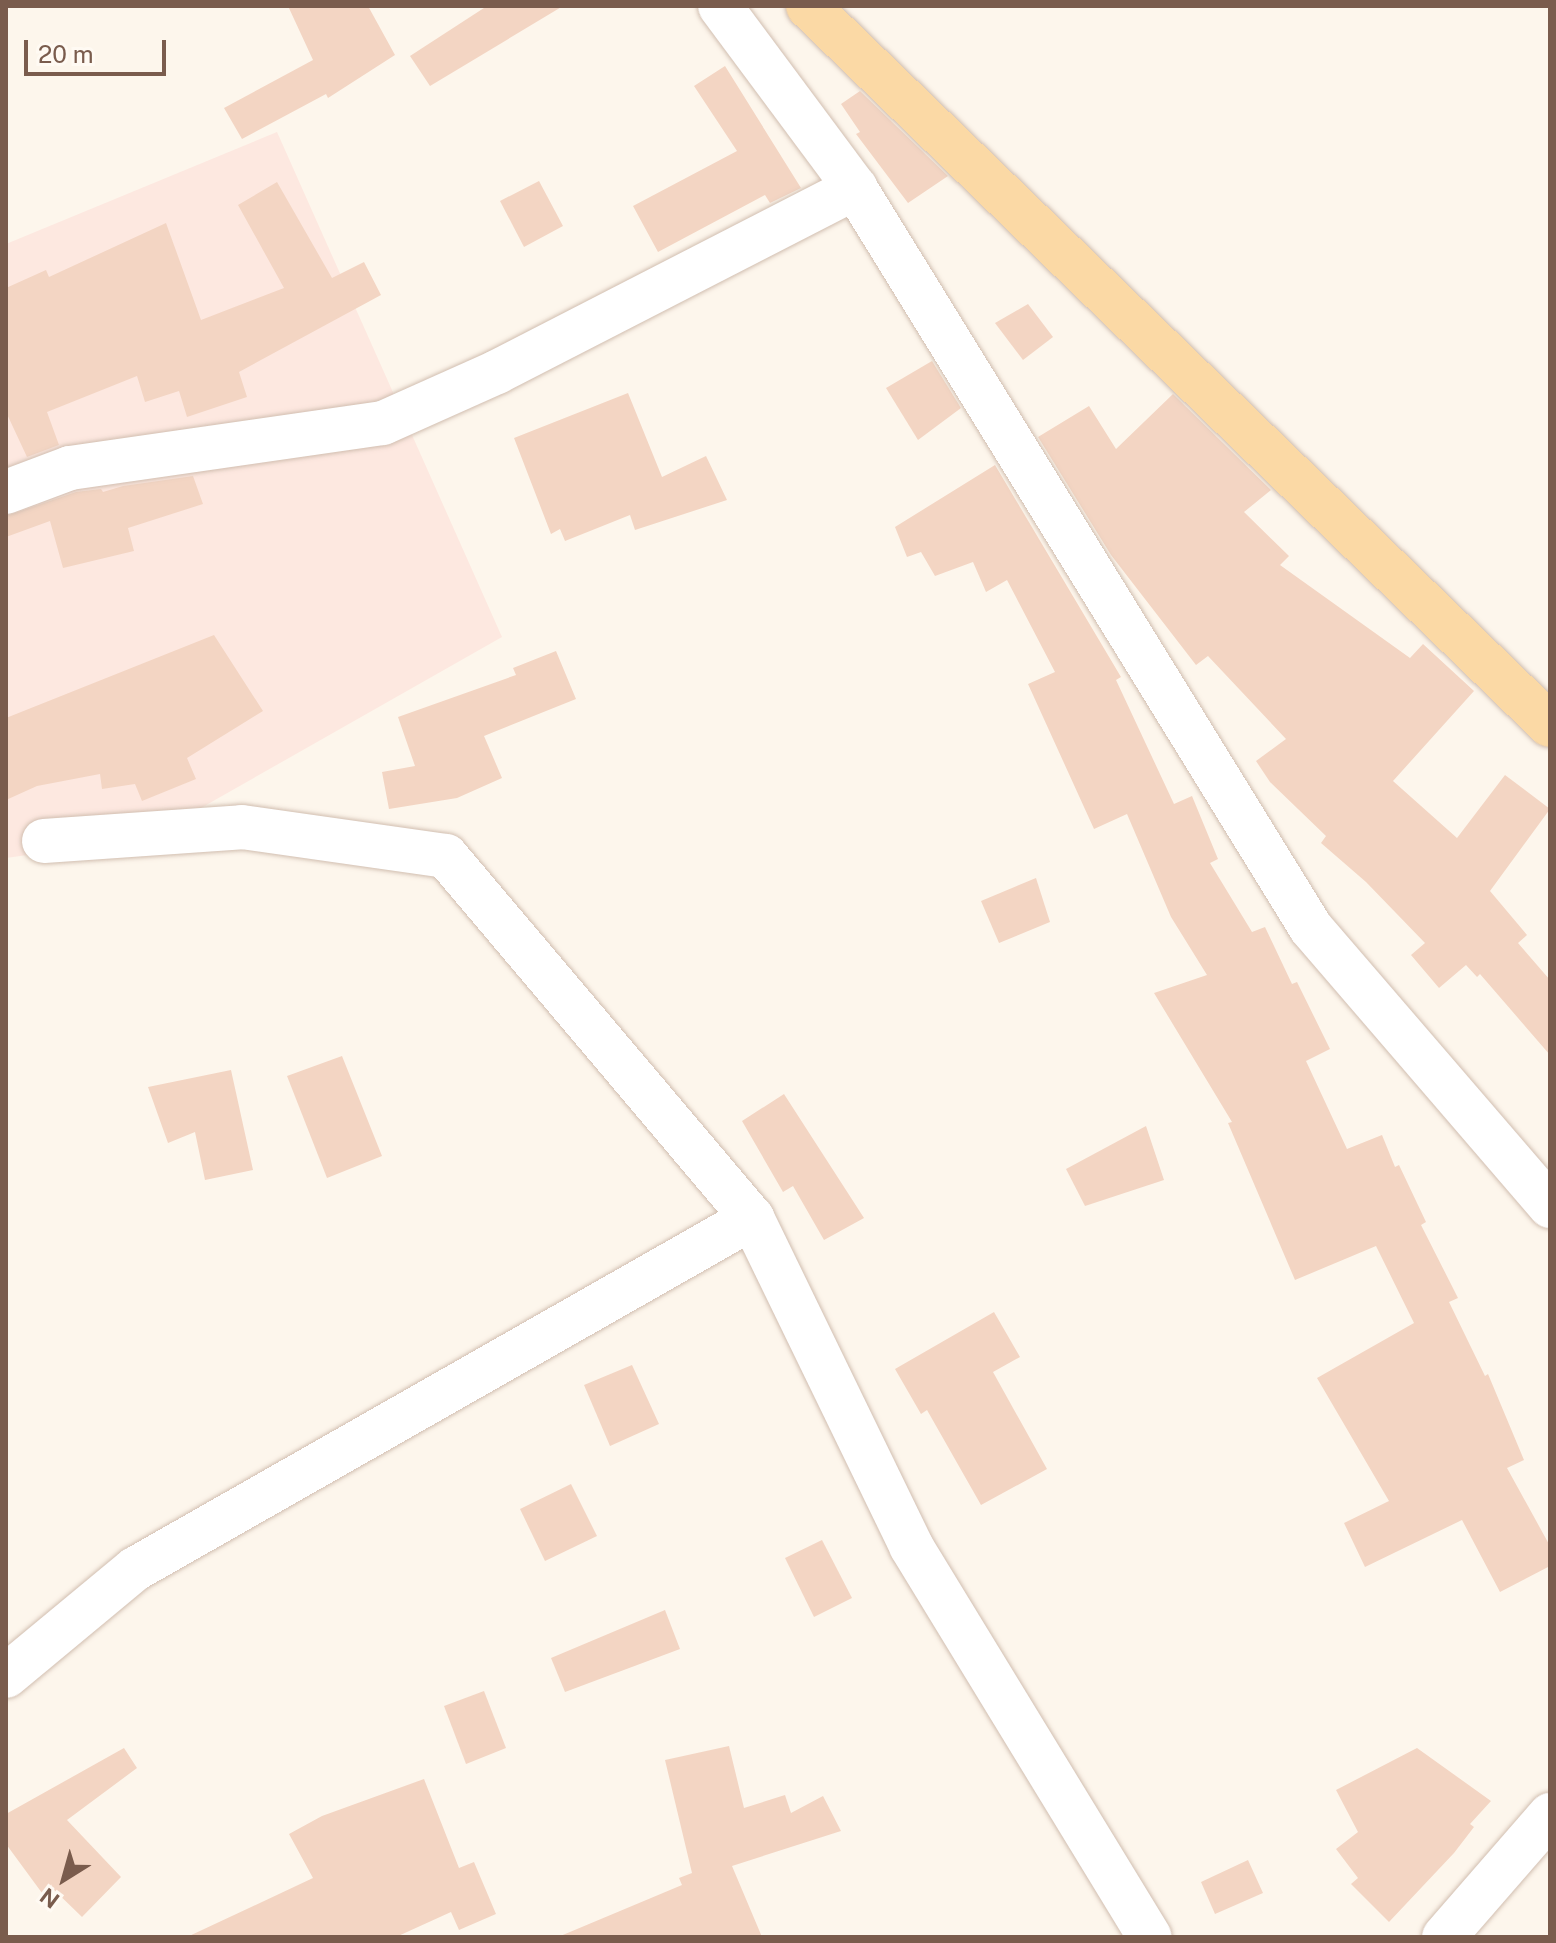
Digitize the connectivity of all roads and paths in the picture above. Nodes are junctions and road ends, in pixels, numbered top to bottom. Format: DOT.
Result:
graph roads {
  1 [pos="720,6"];
  2 [pos="808,6"];
  3 [pos="855,188"];
  4 [pos="6,492"];
  5 [pos="1550,725"];
  6 [pos="44,841"];
  7 [pos="1550,1206"];
  8 [pos="752,1218"];
  9 [pos="6,1676"];
  10 [pos="1550,1815"];
  11 [pos="1150,1937"];
  12 [pos="1444,1937"];
  1 -- 3 [label="street"];
  2 -- 5 [label="main road"];
  3 -- 4 [label="street"];
  3 -- 7 [label="street"];
  6 -- 8 [label="street"];
  8 -- 9 [label="street"];
  8 -- 11 [label="street"];
  10 -- 12 [label="street"];
}
